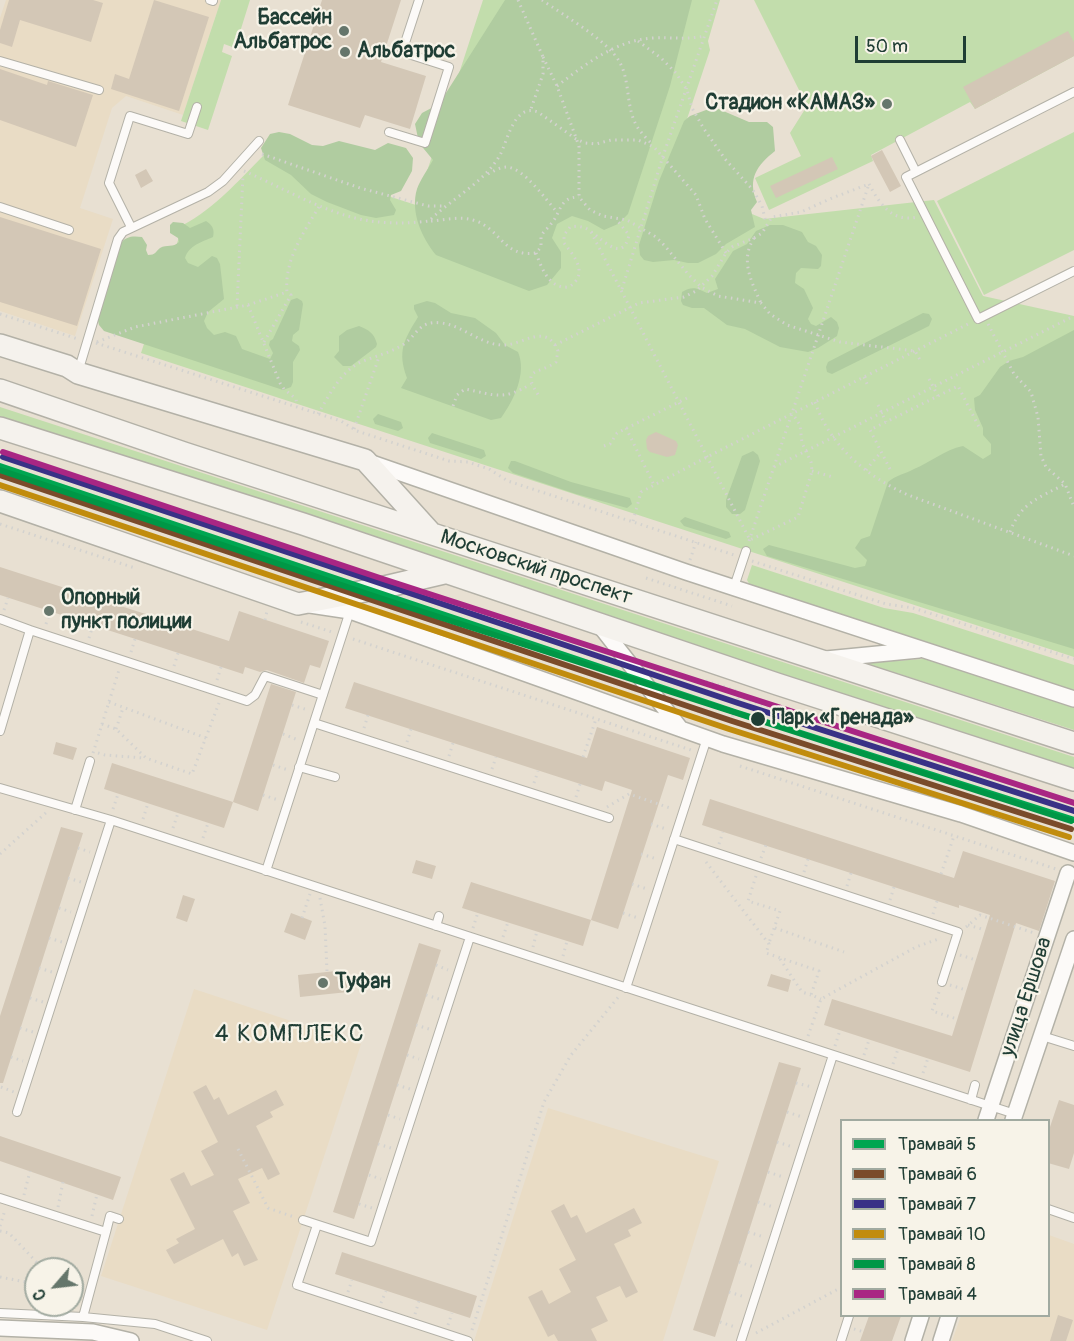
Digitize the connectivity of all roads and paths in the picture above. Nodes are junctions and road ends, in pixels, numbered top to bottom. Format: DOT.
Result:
graph roads {
  1 [pos="419,0"];
  2 [pos="518,0"];
  3 [pos="542,0"];
  4 [pos="717,0"];
  5 [pos="705,36"];
  6 [pos="638,41"];
  7 [pos="610,49"];
  8 [pos="543,57"];
  9 [pos="0,61"];
  10 [pos="557,86"];
  11 [pos="99,90"];
  12 [pos="687,90"];
  13 [pos="1074,92"];
  14 [pos="197,108"];
  15 [pos="531,109"];
  16 [pos="389,132"];
  17 [pos="576,139"];
  18 [pos="900,140"];
  19 [pos="259,141"];
  20 [pos="654,147"];
  21 [pos="663,156"];
  22 [pos="255,159"];
  23 [pos="249,164"];
  24 [pos="243,170"];
  25 [pos="916,172"];
  26 [pos="487,174"];
  27 [pos="235,179"];
  28 [pos="869,184"];
  29 [pos="579,197"];
  30 [pos="320,205"];
  31 [pos="444,206"];
  32 [pos="0,207"];
  33 [pos="558,213"];
  34 [pos="926,215"];
  35 [pos="615,218"];
  36 [pos="429,221"];
  37 [pos="766,225"];
  38 [pos="131,227"];
  39 [pos="640,227"];
  40 [pos="69,230"];
  41 [pos="591,232"];
  42 [pos="754,238"];
  43 [pos="726,253"];
  44 [pos="536,254"];
  45 [pos="1074,271"];
  46 [pos="701,286"];
  47 [pos="621,291"];
  48 [pos="287,292"];
  49 [pos="761,303"];
  50 [pos="248,305"];
  51 [pos="237,306"];
  52 [pos="630,308"];
  53 [pos="0,314"];
  54 [pos="1074,316"];
  55 [pos="981,318"];
  56 [pos="99,332"];
  57 [pos="818,336"];
  58 [pos="264,342"];
  59 [pos="92,343"];
  60 [pos="0,345"];
  61 [pos="555,345"];
  62 [pos="915,351"];
  63 [pos="1003,352"];
  64 [pos="379,356"];
  65 [pos="920,360"];
  66 [pos="78,373"];
  67 [pos="864,377"];
  68 [pos="929,379"];
  69 [pos="531,384"];
  70 [pos="868,386"];
  71 [pos="933,387"];
  72 [pos="0,390"];
  73 [pos="539,396"];
  74 [pos="938,396"];
  75 [pos="689,397"];
  76 [pos="679,402"];
  77 [pos="815,402"];
  78 [pos="878,405"];
  79 [pos="453,406"];
  80 [pos="297,407"];
  81 [pos="792,413"];
  82 [pos="882,413"];
  83 [pos="318,414"];
  84 [pos="886,422"];
  85 [pos="979,427"];
  86 [pos="0,428"];
  87 [pos="626,428"];
  88 [pos="354,429"];
  89 [pos="833,438"];
  90 [pos="604,446"];
  91 [pos="806,451"];
  92 [pos="881,452"];
  93 [pos="706,457"];
  94 [pos="365,460"];
  95 [pos="774,467"];
  96 [pos="890,469"];
  97 [pos="866,470"];
  98 [pos="812,471"];
  99 [pos="833,477"];
  100 [pos="1065,484"];
  101 [pos="654,485"];
  102 [pos="0,501"];
  103 [pos="1074,507"];
  104 [pos="633,521"];
  105 [pos="0,524"];
  106 [pos="1010,532"];
  107 [pos="431,533"];
  108 [pos="750,540"];
  109 [pos="745,555"];
  110 [pos="1074,556"];
  111 [pos="143,571"];
  112 [pos="444,573"];
  113 [pos="646,578"];
  114 [pos="734,587"];
  115 [pos="732,606"];
  116 [pos="259,609"];
  117 [pos="350,611"];
  118 [pos="299,613"];
  119 [pos="0,619"];
  120 [pos="265,620"];
  121 [pos="597,622"];
  122 [pos="30,630"];
  123 [pos="342,636"];
  124 [pos="925,650"];
  125 [pos="1074,659"];
  126 [pos="123,660"];
  127 [pos="817,660"];
  128 [pos="706,681"];
  129 [pos="223,693"];
  130 [pos="323,695"];
  131 [pos="738,697"];
  132 [pos="1074,699"];
  133 [pos="109,702"];
  134 [pos="292,705"];
  135 [pos="123,707"];
  136 [pos="697,711"];
  137 [pos="317,713"];
  138 [pos="596,719"];
  139 [pos="814,721"];
  140 [pos="731,722"];
  141 [pos="314,723"];
  142 [pos="102,724"];
  143 [pos="680,728"];
  144 [pos="116,729"];
  145 [pos="0,731"];
  146 [pos="283,735"];
  147 [pos="206,738"];
  148 [pos="707,738"];
  149 [pos="307,743"];
  150 [pos="1074,743"];
  151 [pos="723,744"];
  152 [pos="805,746"];
  153 [pos="94,751"];
  154 [pos="702,754"];
  155 [pos="584,757"];
  156 [pos="146,758"];
  157 [pos="90,761"];
  158 [pos="273,765"];
  159 [pos="740,766"];
  160 [pos="299,770"];
  161 [pos="335,777"];
  162 [pos="1074,780"];
  163 [pos="0,788"];
  164 [pos="118,794"];
  165 [pos="263,795"];
  166 [pos="148,803"];
  167 [pos="288,803"];
  168 [pos="56,804"];
  169 [pos="75,810"];
  170 [pos="683,812"];
  171 [pos="178,813"];
  172 [pos="597,814"];
  173 [pos="609,818"];
  174 [pos="110,820"];
  175 [pos="208,823"];
  176 [pos="651,824"];
  177 [pos="139,830"];
  178 [pos="675,836"];
  179 [pos="954,836"];
  180 [pos="170,840"];
  181 [pos="694,846"];
  182 [pos="200,849"];
  183 [pos="1074,853"];
  184 [pos="0,854"];
  185 [pos="641,854"];
  186 [pos="667,862"];
  187 [pos="759,867"];
  188 [pos="266,871"];
  189 [pos="1068,873"];
  190 [pos="941,874"];
  191 [pos="632,884"];
  192 [pos="316,887"];
  193 [pos="657,892"];
  194 [pos="623,914"];
  195 [pos="438,916"];
  196 [pos="302,918"];
  197 [pos="648,921"];
  198 [pos="508,922"];
  199 [pos="968,925"];
  200 [pos="436,926"];
  201 [pos="774,928"];
  202 [pos="985,930"];
  203 [pos="537,932"];
  204 [pos="958,932"];
  205 [pos="470,937"];
  206 [pos="1047,937"];
  207 [pos="1074,939"];
  208 [pos="567,941"];
  209 [pos="769,944"];
  210 [pos="500,947"];
  211 [pos="844,952"];
  212 [pos="951,952"];
  213 [pos="530,956"];
  214 [pos="779,957"];
  215 [pos="975,960"];
  216 [pos="560,966"];
  217 [pos="327,972"];
  218 [pos="942,982"];
  219 [pos="626,988"];
  220 [pos="966,990"];
  221 [pos="811,995"];
  222 [pos="821,999"];
  223 [pos="957,1020"];
  224 [pos="1042,1036"];
  225 [pos="870,1040"];
  226 [pos="805,1046"];
  227 [pos="1074,1046"];
  228 [pos="898,1048"];
  229 [pos="833,1055"];
  230 [pos="928,1058"];
  231 [pos="861,1064"];
  232 [pos="890,1074"];
  233 [pos="796,1083"];
  234 [pos="920,1083"];
  235 [pos="975,1085"];
  236 [pos="822,1091"];
  237 [pos="971,1100"];
  238 [pos="17,1112"];
  239 [pos="787,1112"];
  240 [pos="988,1113"];
  241 [pos="1014,1117"];
  242 [pos="812,1120"];
  243 [pos="777,1142"];
  244 [pos="238,1149"];
  245 [pos="802,1150"];
  246 [pos="30,1171"];
  247 [pos="768,1172"];
  248 [pos="793,1180"];
  249 [pos="63,1182"];
  250 [pos="97,1194"];
  251 [pos="4,1199"];
  252 [pos="758,1202"];
  253 [pos="22,1205"];
  254 [pos="783,1210"];
  255 [pos="1050,1210"];
  256 [pos="56,1216"];
  257 [pos="1074,1218"];
  258 [pos="119,1219"];
  259 [pos="303,1220"];
  260 [pos="317,1225"];
  261 [pos="0,1226"];
  262 [pos="90,1227"];
  263 [pos="0,1231"];
  264 [pos="105,1232"];
  265 [pos="748,1232"];
  266 [pos="774,1240"];
  267 [pos="32,1257"];
  268 [pos="739,1262"];
  269 [pos="764,1270"];
  270 [pos="0,1277"];
  271 [pos="24,1282"];
  272 [pos="840,1288"];
  273 [pos="729,1292"];
  274 [pos="754,1300"];
  275 [pos="0,1313"];
  276 [pos="84,1313"];
  277 [pos="24,1314"];
  278 [pos="83,1317"];
  279 [pos="849,1317"];
  280 [pos="921,1317"];
  281 [pos="949,1317"];
  282 [pos="720,1322"];
  283 [pos="0,1328"];
  284 [pos="744,1330"];
  285 [pos="131,1341"];
  286 [pos="207,1341"];
  287 [pos="468,1341"];
  288 [pos="741,1341"];
  289 [pos="841,1341"];
  290 [pos="914,1341"];
  291 [pos="940,1341"];
  1 -- 16 [label="lane"];
  2 -- 8 [label="path"];
  3 -- 7 [label="path"];
  4 -- 5 [label="path"];
  5 -- 6 [label="path"];
  5 -- 12 [label="path"];
  6 -- 7 [label="path"];
  6 -- 12 [label="path"];
  7 -- 10 [label="path"];
  7 -- 20 [label="path"];
  8 -- 10 [label="path"];
  8 -- 15 [label="path"];
  9 -- 11 [label="lane"];
  10 -- 17 [label="path"];
  12 -- 21 [label="path"];
  12 -- 37 [label="path"];
  13 -- 25 [label="lane"];
  14 -- 38 [label="lane"];
  15 -- 17 [label="path"];
  15 -- 26 [label="path"];
  17 -- 20 [label="path"];
  17 -- 29 [label="path"];
  18 -- 25 [label="lane"];
  19 -- 38 [label="lane"];
  20 -- 21 [label="path"];
  21 -- 39 [label="path"];
  21 -- 43 [label="path"];
  22 -- 31 [label="path"];
  23 -- 24 [label="path"];
  24 -- 27 [label="path"];
  24 -- 30 [label="path"];
  24 -- 51 [label="path"];
  25 -- 34 [label="lane"];
  26 -- 31 [label="path"];
  26 -- 33 [label="path"];
  28 -- 34 [label="path"];
  28 -- 37 [label="path"];
  28 -- 57 [label="path"];
  29 -- 33 [label="path"];
  29 -- 35 [label="path"];
  30 -- 36 [label="path"];
  30 -- 48 [label="path"];
  31 -- 36 [label="path"];
  32 -- 40 [label="lane"];
  33 -- 44 [label="path"];
  34 -- 55 [label="lane"];
  35 -- 39 [label="path"];
  35 -- 41 [label="path"];
  36 -- 44 [label="path"];
  37 -- 42 [label="path"];
  38 -- 59 [label="lane"];
  39 -- 46 [label="path"];
  39 -- 47 [label="path"];
  41 -- 44 [label="path"];
  41 -- 47 [label="path"];
  42 -- 43 [label="path"];
  42 -- 49 [label="path"];
  43 -- 46 [label="path"];
  45 -- 55 [label="lane"];
  46 -- 49 [label="path"];
  46 -- 52 [label="path"];
  47 -- 52 [label="path"];
  48 -- 50 [label="path"];
  48 -- 58 [label="path"];
  49 -- 57 [label="path"];
  50 -- 51 [label="path"];
  50 -- 58 [label="path"];
  51 -- 59 [label="path"];
  52 -- 61 [label="path"];
  52 -- 76 [label="path"];
  53 -- 59 [label="path"];
  54 -- 63 [label="path"];
  55 -- 62 [label="path"];
  55 -- 63 [label="path"];
  56 -- 59 [label="path"];
  57 -- 62 [label="path"];
  57 -- 81 [label="path"];
  58 -- 80 [label="path"];
  59 -- 66 [label="lane"];
  59 -- 80 [label="path"];
  60 -- 66 [label="main road"];
  61 -- 64 [label="path"];
  61 -- 69 [label="path"];
  62 -- 65 [label="path"];
  62 -- 67 [label="path"];
  63 -- 71 [label="path"];
  63 -- 100 [label="path"];
  64 -- 83 [label="path"];
  64 -- 88 [label="path"];
  66 -- 94 [label="main road"];
  67 -- 70 [label="path"];
  67 -- 77 [label="path"];
  68 -- 71 [label="path"];
  69 -- 73 [label="path"];
  69 -- 79 [label="path"];
  71 -- 74 [label="path"];
  71 -- 82 [label="path"];
  72 -- 107 [label="main road, Московский проспект"];
  74 -- 84 [label="path"];
  74 -- 85 [label="path"];
  75 -- 76 [label="path"];
  76 -- 87 [label="path"];
  76 -- 93 [label="path"];
  77 -- 81 [label="path"];
  77 -- 89 [label="path"];
  78 -- 82 [label="path"];
  80 -- 83 [label="path"];
  81 -- 91 [label="path"];
  81 -- 93 [label="path"];
  81 -- 95 [label="path"];
  82 -- 84 [label="path"];
  82 -- 89 [label="path"];
  83 -- 88 [label="path"];
  84 -- 92 [label="path"];
  86 -- 112 [label="main road, Московский проспект"];
  87 -- 90 [label="path"];
  87 -- 101 [label="path"];
  88 -- 104 [label="path"];
  89 -- 91 [label="path"];
  89 -- 97 [label="path"];
  91 -- 95 [label="path"];
  91 -- 98 [label="path"];
  92 -- 96 [label="path"];
  92 -- 97 [label="path"];
  93 -- 101 [label="path"];
  93 -- 108 [label="path"];
  94 -- 107 [label="main road"];
  94 -- 114 [label="street"];
  95 -- 108 [label="path"];
  97 -- 106 [label="path"];
  98 -- 99 [label="path"];
  98 -- 108 [label="path"];
  100 -- 103 [label="path"];
  100 -- 106 [label="path"];
  101 -- 104 [label="path"];
  102 -- 118 [label="main road"];
  104 -- 109 [label="path"];
  105 -- 111 [label="path"];
  106 -- 110 [label="path"];
  107 -- 127 [label="main road, Московский проспект"];
  108 -- 109 [label="path"];
  109 -- 114 [label="lane"];
  109 -- 125 [label="path"];
  112 -- 118 [label="main road"];
  112 -- 121 [label="main road, Московский проспект"];
  113 -- 115 [label="path"];
  114 -- 124 [label="street"];
  116 -- 120 [label="path"];
  117 -- 118 [label="street"];
  117 -- 123 [label="lane"];
  117 -- 143 [label="street"];
  118 -- 123 [label="path"];
  119 -- 122 [label="lane"];
  121 -- 143 [label="street"];
  121 -- 162 [label="main road, Московский проспект"];
  122 -- 126 [label="lane"];
  122 -- 145 [label="lane"];
  123 -- 130 [label="lane"];
  123 -- 138 [label="path"];
  124 -- 127 [label="street"];
  124 -- 132 [label="street"];
  126 -- 129 [label="lane"];
  126 -- 133 [label="path"];
  127 -- 150 [label="main road, Московский проспект"];
  128 -- 131 [label="path"];
  129 -- 130 [label="lane"];
  129 -- 147 [label="path"];
  130 -- 137 [label="lane"];
  131 -- 139 [label="path"];
  131 -- 140 [label="path"];
  133 -- 135 [label="path"];
  133 -- 142 [label="path"];
  134 -- 137 [label="path"];
  135 -- 144 [label="path"];
  135 -- 147 [label="path"];
  136 -- 140 [label="path"];
  137 -- 141 [label="lane"];
  138 -- 154 [label="path"];
  138 -- 155 [label="path"];
  140 -- 151 [label="path"];
  140 -- 152 [label="path"];
  141 -- 149 [label="lane"];
  141 -- 172 [label="lane"];
  142 -- 144 [label="path"];
  142 -- 153 [label="path"];
  143 -- 148 [label="street"];
  144 -- 156 [label="path"];
  146 -- 149 [label="path"];
  147 -- 156 [label="path"];
  148 -- 151 [label="street"];
  148 -- 154 [label="lane"];
  149 -- 160 [label="lane"];
  151 -- 183 [label="street"];
  153 -- 156 [label="path"];
  153 -- 157 [label="path"];
  154 -- 170 [label="lane"];
  157 -- 169 [label="lane"];
  158 -- 160 [label="path"];
  159 -- 179 [label="path"];
  160 -- 161 [label="lane"];
  160 -- 167 [label="lane"];
  163 -- 168 [label="lane"];
  164 -- 174 [label="path"];
  165 -- 167 [label="path"];
  166 -- 177 [label="path"];
  167 -- 188 [label="lane"];
  168 -- 169 [label="lane"];
  168 -- 184 [label="path"];
  169 -- 174 [label="lane"];
  170 -- 172 [label="path"];
  170 -- 178 [label="lane"];
  171 -- 180 [label="path"];
  172 -- 173 [label="lane"];
  174 -- 177 [label="lane"];
  174 -- 238 [label="lane"];
  175 -- 182 [label="path"];
  176 -- 178 [label="path"];
  177 -- 180 [label="lane"];
  178 -- 181 [label="lane"];
  178 -- 186 [label="lane"];
  179 -- 189 [label="path"];
  179 -- 190 [label="path"];
  180 -- 182 [label="lane"];
  181 -- 187 [label="lane"];
  181 -- 209 [label="path"];
  182 -- 188 [label="lane"];
  185 -- 186 [label="path"];
  186 -- 193 [label="lane"];
  187 -- 201 [label="path"];
  187 -- 204 [label="lane"];
  188 -- 192 [label="lane"];
  189 -- 206 [label="street, улица Ершова"];
  191 -- 193 [label="path"];
  192 -- 196 [label="path"];
  192 -- 200 [label="lane"];
  192 -- 217 [label="path"];
  193 -- 197 [label="lane"];
  194 -- 197 [label="path"];
  195 -- 200 [label="lane"];
  197 -- 219 [label="lane"];
  198 -- 210 [label="path"];
  199 -- 202 [label="path"];
  199 -- 204 [label="path"];
  199 -- 206 [label="path"];
  200 -- 205 [label="lane"];
  201 -- 209 [label="path"];
  201 -- 211 [label="path"];
  203 -- 213 [label="path"];
  204 -- 212 [label="lane"];
  204 -- 222 [label="path"];
  205 -- 210 [label="lane"];
  205 -- 260 [label="lane"];
  206 -- 240 [label="street, улица Ершова"];
  207 -- 224 [label="street"];
  208 -- 216 [label="path"];
  209 -- 214 [label="path"];
  210 -- 213 [label="lane"];
  212 -- 215 [label="path"];
  212 -- 218 [label="lane"];
  213 -- 216 [label="lane"];
  214 -- 221 [label="path"];
  214 -- 221 [label="path"];
  216 -- 219 [label="lane"];
  218 -- 220 [label="path"];
  218 -- 223 [label="path"];
  219 -- 226 [label="lane"];
  219 -- 287 [label="path"];
  221 -- 222 [label="path"];
  222 -- 226 [label="path"];
  224 -- 227 [label="lane"];
  224 -- 241 [label="street"];
  225 -- 231 [label="path"];
  226 -- 229 [label="lane"];
  228 -- 232 [label="path"];
  229 -- 231 [label="lane"];
  229 -- 236 [label="lane"];
  230 -- 234 [label="path"];
  231 -- 232 [label="lane"];
  232 -- 234 [label="lane"];
  233 -- 236 [label="path"];
  234 -- 237 [label="lane"];
  235 -- 237 [label="lane"];
  236 -- 242 [label="lane"];
  237 -- 240 [label="lane"];
  239 -- 242 [label="path"];
  240 -- 241 [label="lane"];
  242 -- 245 [label="lane"];
  243 -- 245 [label="path"];
  244 -- 259 [label="path"];
  245 -- 248 [label="lane"];
  246 -- 253 [label="path"];
  247 -- 248 [label="path"];
  248 -- 254 [label="lane"];
  249 -- 256 [label="path"];
  250 -- 262 [label="path"];
  251 -- 253 [label="lane"];
  251 -- 261 [label="path"];
  252 -- 254 [label="path"];
  253 -- 256 [label="lane"];
  254 -- 266 [label="lane"];
  255 -- 257 [label="lane"];
  256 -- 262 [label="lane"];
  258 -- 264 [label="lane"];
  259 -- 260 [label="lane"];
  260 -- 287 [label="lane"];
  262 -- 264 [label="lane"];
  263 -- 267 [label="path"];
  264 -- 276 [label="lane"];
  265 -- 266 [label="path"];
  266 -- 269 [label="lane"];
  268 -- 269 [label="path"];
  269 -- 274 [label="lane"];
  270 -- 271 [label="path"];
  272 -- 288 [label="path"];
  273 -- 274 [label="path"];
  274 -- 284 [label="lane"];
  275 -- 277 [label="lane"];
  278 -- 286 [label="lane"];
  279 -- 289 [label="lane"];
  280 -- 290 [label="street"];
  281 -- 291 [label="street"];
  282 -- 284 [label="path"];
  283 -- 285 [label="street"];
  284 -- 288 [label="lane"];
}
